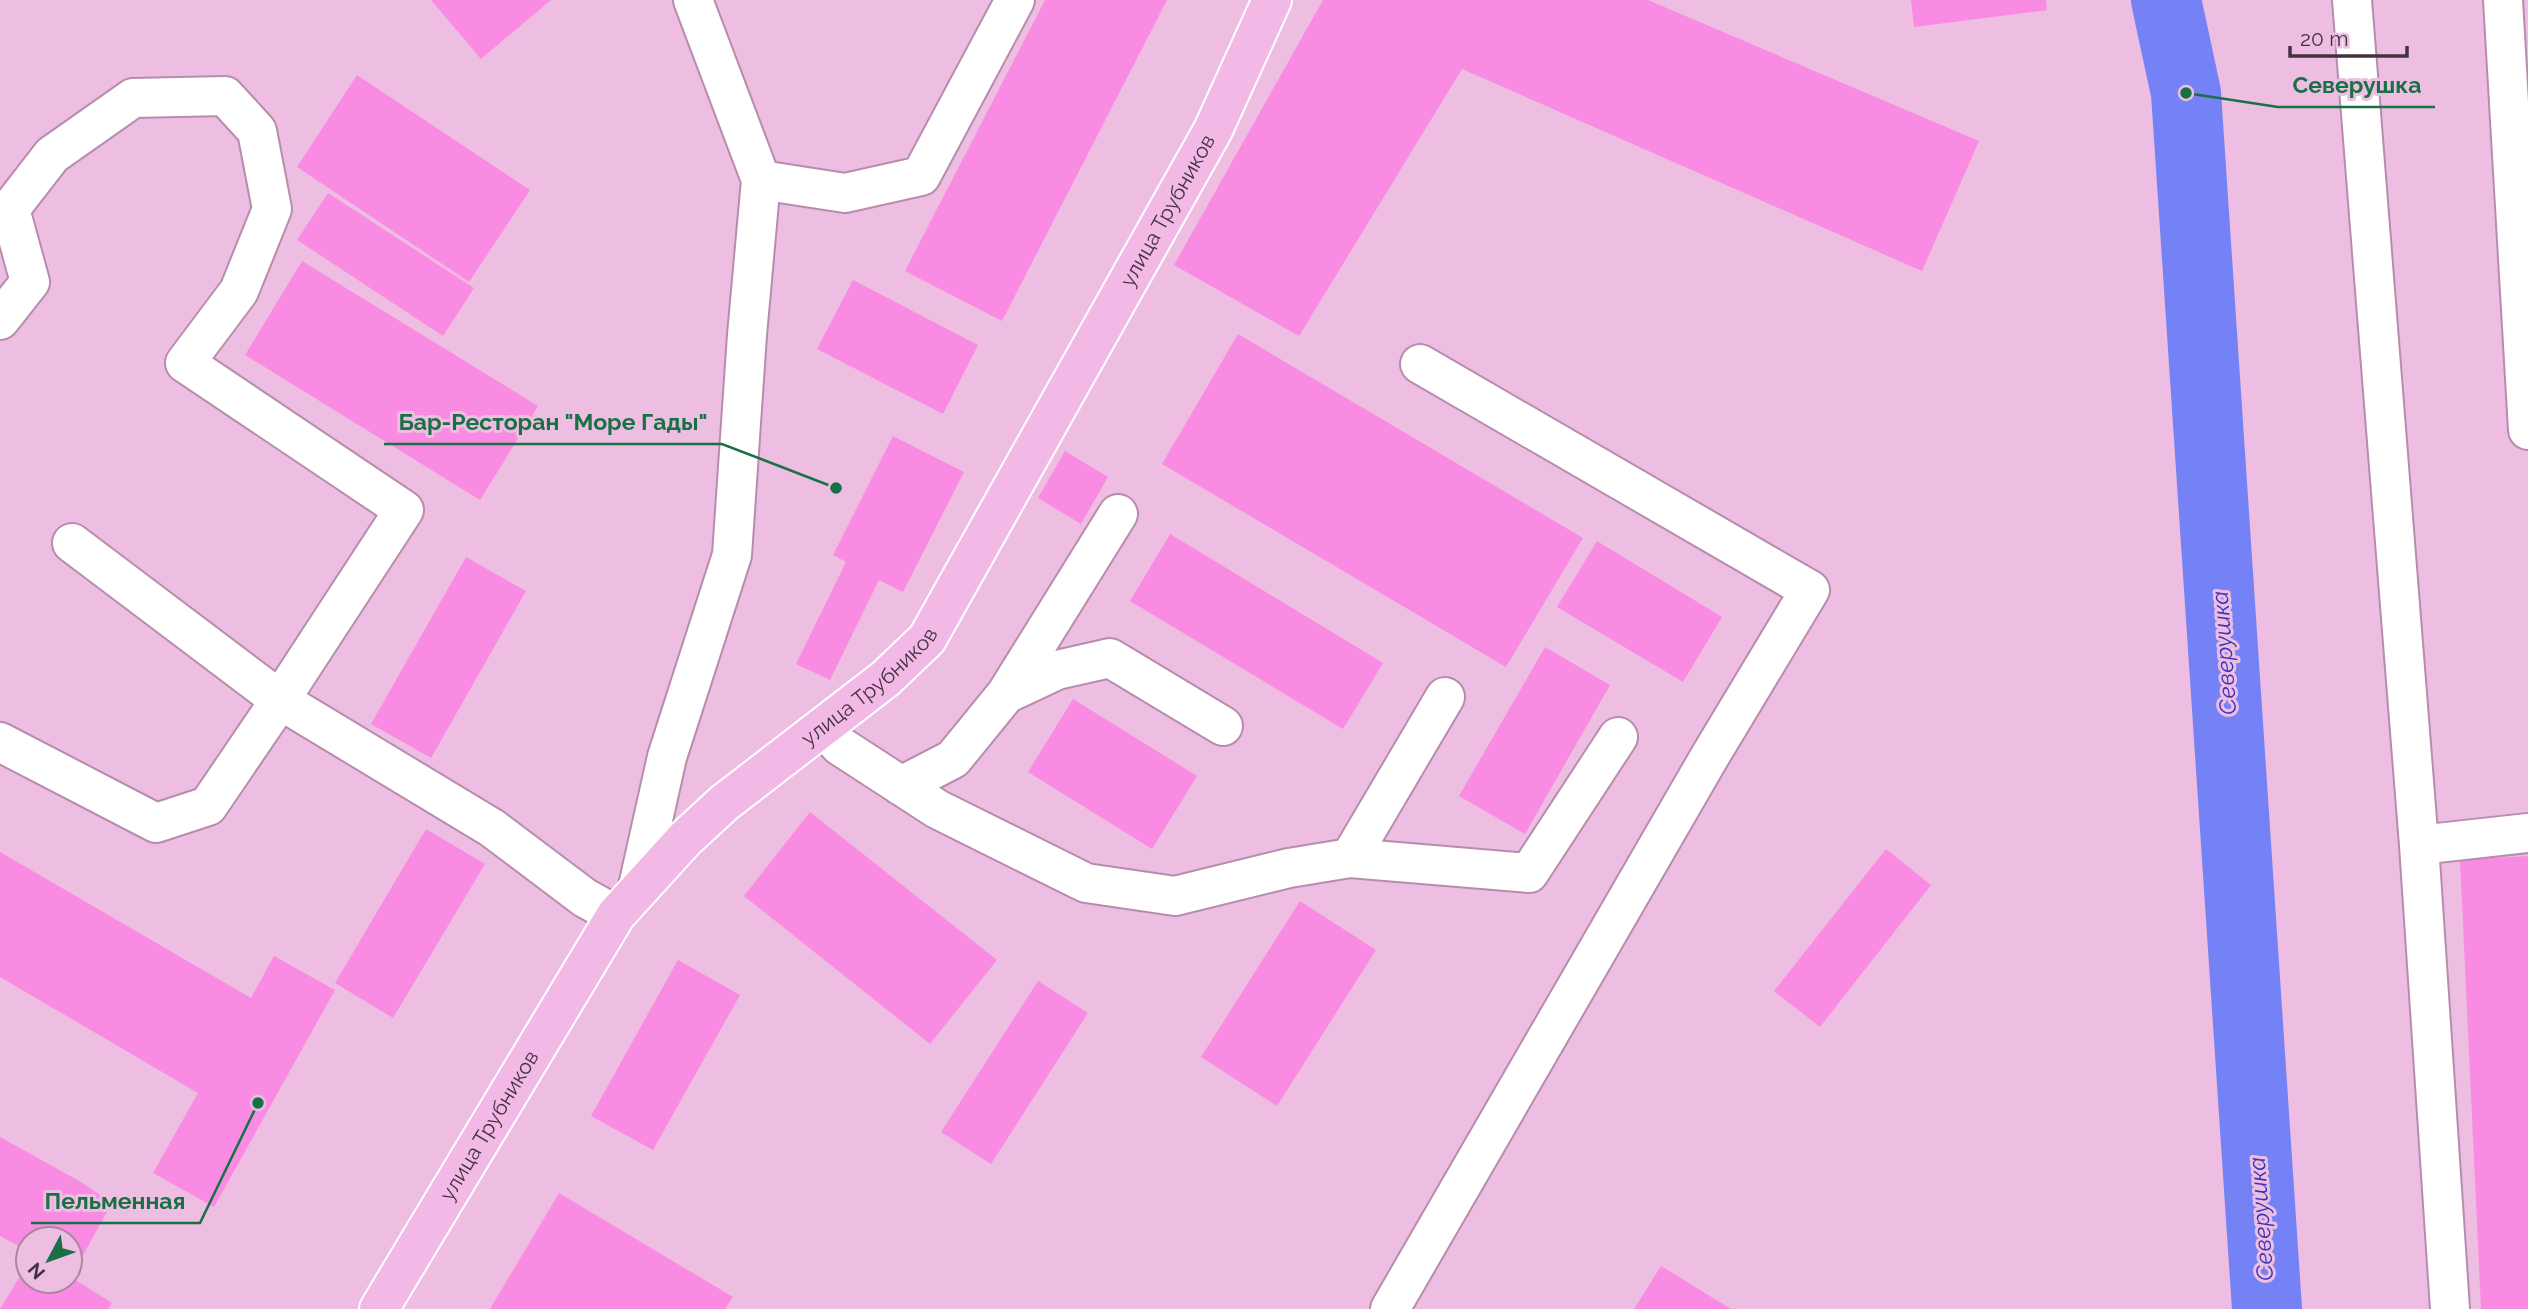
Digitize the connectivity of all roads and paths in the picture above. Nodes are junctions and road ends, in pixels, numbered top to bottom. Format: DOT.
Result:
graph roads {
  1 [pos="693,0"];
  2 [pos="1015,0"];
  3 [pos="1272,0"];
  4 [pos="2352,0"];
  5 [pos="2503,0"];
  6 [pos="761,180"];
  7 [pos="0,320"];
  8 [pos="1420,364"];
  9 [pos="2528,430"];
  10 [pos="1118,514"];
  11 [pos="72,543"];
  12 [pos="1006,694"];
  13 [pos="1445,697"];
  14 [pos="280,700"];
  15 [pos="1223,726"];
  16 [pos="823,727"];
  17 [pos="1618,737"];
  18 [pos="0,742"];
  19 [pos="901,786"];
  20 [pos="2528,833"];
  21 [pos="2419,845"];
  22 [pos="1350,858"];
  23 [pos="626,903"];
  24 [pos="379,1309"];
  25 [pos="1390,1309"];
  26 [pos="2450,1309"];
  1 -- 6 [label="lane"];
  2 -- 6 [label="lane"];
  3 -- 16 [label="main road, улица Трубников"];
  4 -- 21 [label="lane"];
  5 -- 9 [label="lane"];
  6 -- 23 [label="lane"];
  7 -- 14 [label="lane"];
  8 -- 25 [label="lane"];
  10 -- 12 [label="lane"];
  11 -- 14 [label="lane"];
  12 -- 15 [label="lane"];
  12 -- 19 [label="lane"];
  13 -- 22 [label="lane"];
  14 -- 18 [label="lane"];
  14 -- 23 [label="lane"];
  16 -- 19 [label="lane"];
  16 -- 23 [label="main road, улица Трубников"];
  17 -- 22 [label="lane"];
  19 -- 22 [label="lane"];
  20 -- 21 [label="lane"];
  21 -- 26 [label="lane"];
  23 -- 24 [label="main road, улица Трубников"];
}
